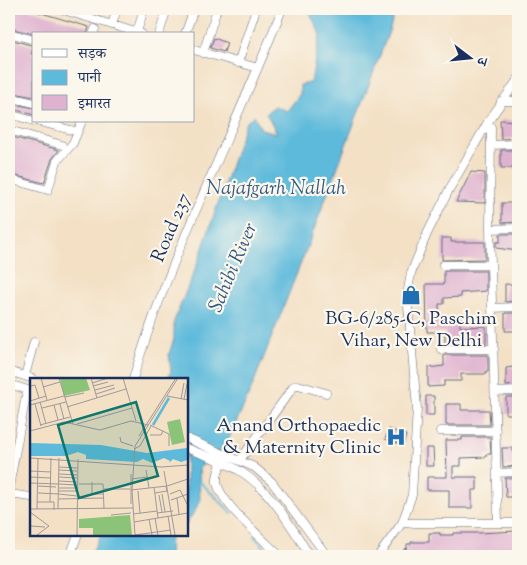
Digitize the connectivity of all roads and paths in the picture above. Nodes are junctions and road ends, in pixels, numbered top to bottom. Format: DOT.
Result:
graph roads {
  1 [pos="65,9"];
  2 [pos="92,9"];
  3 [pos="117,9"];
  4 [pos="144,9"];
  5 [pos="167,9"];
  6 [pos="194,9"];
  7 [pos="217,9"];
  8 [pos="256,9"];
  9 [pos="282,9"];
  10 [pos="89,18"];
  11 [pos="112,25"];
  12 [pos="136,32"];
  13 [pos="140,32"];
  14 [pos="160,32"];
  15 [pos="186,32"];
  16 [pos="9,33"];
  17 [pos="32,39"];
  18 [pos="195,50"];
  19 [pos="203,53"];
  20 [pos="238,63"];
  21 [pos="258,68"];
  22 [pos="518,79"];
  23 [pos="9,97"];
  24 [pos="502,101"];
  25 [pos="518,101"];
  26 [pos="32,103"];
  27 [pos="9,114"];
  28 [pos="32,120"];
  29 [pos="39,122"];
  30 [pos="82,122"];
  31 [pos="488,122"];
  32 [pos="9,130"];
  33 [pos="75,131"];
  34 [pos="518,144"];
  35 [pos="62,145"];
  36 [pos="491,145"];
  37 [pos="11,180"];
  38 [pos="9,194"];
  39 [pos="518,228"];
  40 [pos="490,229"];
  41 [pos="442,265"];
  42 [pos="491,265"];
  43 [pos="518,307"];
  44 [pos="492,308"];
  45 [pos="34,342"];
  46 [pos="441,349"];
  47 [pos="494,349"];
  48 [pos="9,371"];
  49 [pos="25,376"];
  50 [pos="30,378"];
  51 [pos="133,378"];
  52 [pos="9,384"];
  53 [pos="29,390"];
  54 [pos="518,391"];
  55 [pos="495,392"];
  56 [pos="326,393"];
  57 [pos="440,431"];
  58 [pos="496,431"];
  59 [pos="188,439"];
  60 [pos="188,449"];
  61 [pos="225,454"];
  62 [pos="240,460"];
  63 [pos="220,462"];
  64 [pos="518,472"];
  65 [pos="497,473"];
  66 [pos="9,487"];
  67 [pos="9,494"];
  68 [pos="30,497"];
  69 [pos="498,523"];
  70 [pos="518,523"];
  71 [pos="402,524"];
  72 [pos="78,535"];
  73 [pos="70,556"];
  74 [pos="280,556"];
  75 [pos="310,556"];
  76 [pos="326,556"];
  77 [pos="378,556"];
  1 -- 10 [label="street"];
  2 -- 10 [label="street"];
  3 -- 11 [label="street"];
  4 -- 13 [label="street"];
  5 -- 14 [label="street"];
  6 -- 15 [label="street"];
  7 -- 19 [label="street"];
  8 -- 20 [label="street"];
  9 -- 21 [label="street, Road 237"];
  10 -- 11 [label="street"];
  11 -- 12 [label="street"];
  16 -- 17 [label="street"];
  18 -- 19 [label="street"];
  19 -- 20 [label="street"];
  20 -- 21 [label="street"];
  21 -- 51 [label="street, Road 237"];
  22 -- 24 [label="street"];
  23 -- 26 [label="street"];
  24 -- 25 [label="street"];
  24 -- 31 [label="street"];
  27 -- 28 [label="street"];
  29 -- 33 [label="street"];
  30 -- 37 [label="street"];
  31 -- 36 [label="street"];
  31 -- 71 [label="street"];
  32 -- 35 [label="street"];
  34 -- 36 [label="street"];
  36 -- 40 [label="street"];
  37 -- 38 [label="street"];
  39 -- 40 [label="street"];
  40 -- 42 [label="street"];
  41 -- 42 [label="street"];
  42 -- 44 [label="street"];
  43 -- 44 [label="street"];
  44 -- 47 [label="street"];
  45 -- 49 [label="street"];
  46 -- 47 [label="street"];
  47 -- 55 [label="street"];
  48 -- 49 [label="street"];
  49 -- 50 [label="street"];
  52 -- 53 [label="street"];
  53 -- 66 [label="street"];
  54 -- 55 [label="street"];
  55 -- 58 [label="street"];
  56 -- 62 [label="street"];
  57 -- 58 [label="street"];
  58 -- 65 [label="street"];
  59 -- 61 [label="street"];
  60 -- 63 [label="street"];
  61 -- 62 [label="street"];
  61 -- 63 [label="street"];
  62 -- 76 [label="street"];
  63 -- 74 [label="street"];
  63 -- 75 [label="street"];
  64 -- 65 [label="street"];
  65 -- 69 [label="street"];
  67 -- 68 [label="street"];
  69 -- 70 [label="street"];
  69 -- 71 [label="street"];
  71 -- 77 [label="street"];
  72 -- 73 [label="street"];
}
